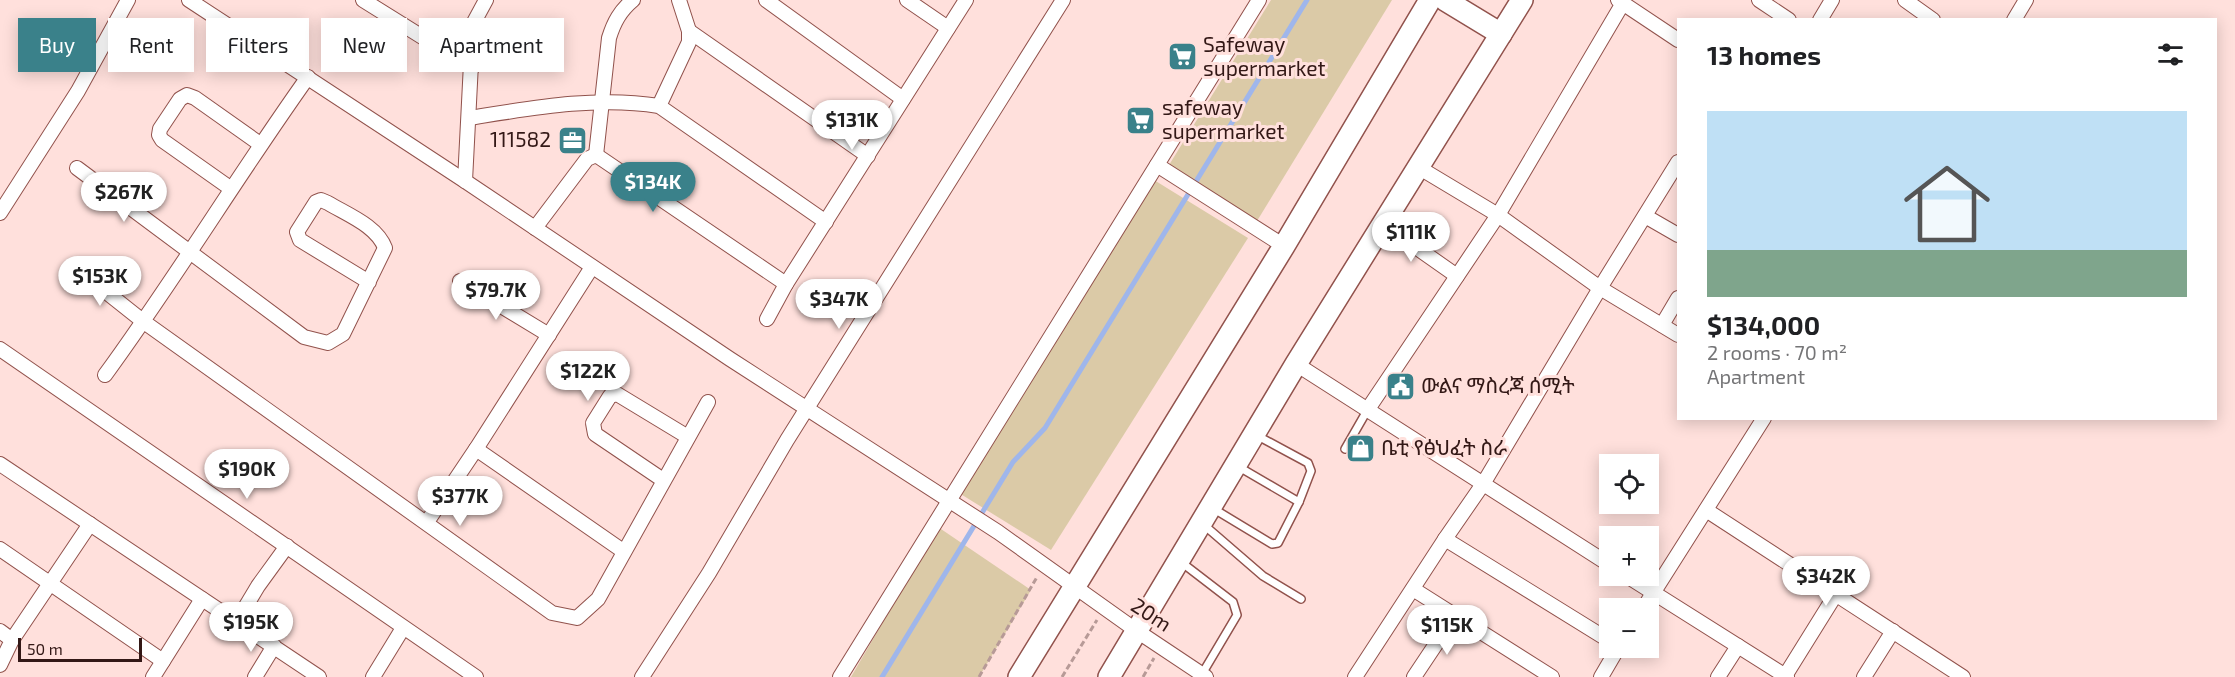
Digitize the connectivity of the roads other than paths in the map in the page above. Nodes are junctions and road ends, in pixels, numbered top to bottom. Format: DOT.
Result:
graph roads {
  1 [pos="128,0"];
  2 [pos="189,0"];
  3 [pos="363,0"];
  4 [pos="486,0"];
  5 [pos="633,0"];
  6 [pos="679,0"];
  7 [pos="766,0"];
  8 [pos="907,0"];
  9 [pos="966,0"];
  10 [pos="1064,0"];
  11 [pos="1259,0"];
  12 [pos="1430,0"];
  13 [pos="1445,0"];
  14 [pos="1522,0"];
  15 [pos="1759,0"];
  16 [pos="1832,0"];
  17 [pos="1905,0"];
  18 [pos="2026,0"];
  19 [pos="1620,2"];
  20 [pos="1922,5"];
  21 [pos="1641,6"];
  22 [pos="477,18"];
  23 [pos="1786,18"];
  24 [pos="1821,18"];
  25 [pos="1932,18"];
  26 [pos="2014,18"];
  27 [pos="948,28"];
  28 [pos="689,31"];
  29 [pos="1501,34"];
  30 [pos="419,35"];
  31 [pos="1677,39"];
  32 [pos="472,72"];
  33 [pos="308,78"];
  34 [pos="903,99"];
  35 [pos="602,103"];
  36 [pos="659,106"];
  37 [pos="469,118"];
  38 [pos="260,144"];
  39 [pos="596,155"];
  40 [pos="868,156"];
  41 [pos="1677,164"];
  42 [pos="1157,165"];
  43 [pos="1419,167"];
  44 [pos="77,168"];
  45 [pos="465,181"];
  46 [pos="230,188"];
  47 [pos="0,213"];
  48 [pos="1498,215"];
  49 [pos="1645,216"];
  50 [pos="826,222"];
  51 [pos="1383,224"];
  52 [pos="535,228"];
  53 [pos="1677,234"];
  54 [pos="1284,246"];
  55 [pos="190,254"];
  56 [pos="592,267"];
  57 [pos="76,268"];
  58 [pos="1457,276"];
  59 [pos="460,281"];
  60 [pos="369,282"];
  61 [pos="786,284"];
  62 [pos="1600,288"];
  63 [pos="1677,300"];
  64 [pos="766,319"];
  65 [pos="144,322"];
  66 [pos="1662,325"];
  67 [pos="549,335"];
  68 [pos="1677,335"];
  69 [pos="0,349"];
  70 [pos="1296,364"];
  71 [pos="105,375"];
  72 [pos="708,402"];
  73 [pos="807,409"];
  74 [pos="1368,409"];
  75 [pos="1763,420"];
  76 [pos="1255,434"];
  77 [pos="688,436"];
  78 [pos="476,449"];
  79 [pos="1345,450"];
  80 [pos="0,464"];
  81 [pos="1237,465"];
  82 [pos="663,480"];
  83 [pos="1483,484"];
  84 [pos="948,501"];
  85 [pos="1299,502"];
  86 [pos="1706,510"];
  87 [pos="1207,515"];
  88 [pos="427,522"];
  89 [pos="90,524"];
  90 [pos="1445,539"];
  91 [pos="287,546"];
  92 [pos="0,549"];
  93 [pos="623,551"];
  94 [pos="1599,558"];
  95 [pos="1179,561"];
  96 [pos="51,583"];
  97 [pos="1644,586"];
  98 [pos="1074,587"];
  99 [pos="1413,589"];
  100 [pos="1653,592"];
  101 [pos="1836,594"];
  102 [pos="1649,598"];
  103 [pos="202,599"];
  104 [pos="1301,599"];
  105 [pos="1454,617"];
  106 [pos="237,621"];
  107 [pos="403,628"];
  108 [pos="0,631"];
  109 [pos="1137,631"];
  110 [pos="1893,631"];
  111 [pos="1599,634"];
  112 [pos="12,640"];
  113 [pos="274,646"];
  114 [pos="1738,646"];
  115 [pos="1612,658"];
  116 [pos="163,661"];
  117 [pos="0,665"];
  118 [pos="1204,676"];
  119 [pos="1415,676"];
  120 [pos="1786,676"];
  121 [pos="153,677"];
  122 [pos="255,677"];
  123 [pos="320,677"];
  124 [pos="373,677"];
  125 [pos="476,677"];
  126 [pos="642,677"];
  127 [pos="840,677"];
  128 [pos="1019,677"];
  129 [pos="1109,677"];
  130 [pos="1355,677"];
  131 [pos="1552,677"];
  132 [pos="1601,677"];
  133 [pos="1718,677"];
  134 [pos="1864,677"];
  135 [pos="1963,677"];
  1 -- 47 [label="street"];
  2 -- 33 [label="street, 20m"];
  3 -- 30 [label="street"];
  4 -- 22 [label="street"];
  5 -- 35 [label="street"];
  6 -- 28 [label="street"];
  7 -- 34 [label="street"];
  8 -- 27 [label="street"];
  9 -- 27 [label="street"];
  10 -- 73 [label="street"];
  11 -- 42 [label="street"];
  12 -- 54 [label="main road"];
  13 -- 29 [label="main road"];
  14 -- 29 [label="main road"];
  15 -- 23 [label="street"];
  16 -- 24 [label="street"];
  17 -- 20 [label="street"];
  18 -- 26 [label="street"];
  19 -- 21 [label="street"];
  19 -- 48 [label="street"];
  20 -- 25 [label="street"];
  21 -- 31 [label="street"];
  27 -- 34 [label="street"];
  28 -- 36 [label="street"];
  28 -- 40 [label="street"];
  29 -- 43 [label="main road"];
  32 -- 37 [label="street"];
  33 -- 38 [label="street"];
  33 -- 45 [label="street, 20m"];
  34 -- 40 [label="street"];
  35 -- 36 [label="street"];
  35 -- 37 [label="street"];
  35 -- 39 [label="street"];
  36 -- 50 [label="street"];
  37 -- 45 [label="street"];
  38 -- 46 [label="street"];
  38 -- 46 [label="street"];
  39 -- 52 [label="street"];
  39 -- 61 [label="street"];
  40 -- 50 [label="street"];
  41 -- 49 [label="street"];
  42 -- 54 [label="street"];
  42 -- 84 [label="street"];
  43 -- 48 [label="street"];
  43 -- 51 [label="main road"];
  44 -- 55 [label="street"];
  45 -- 52 [label="street, 20m"];
  46 -- 55 [label="street"];
  48 -- 58 [label="street"];
  48 -- 62 [label="street"];
  49 -- 53 [label="street"];
  49 -- 62 [label="street"];
  50 -- 61 [label="street"];
  51 -- 58 [label="street"];
  51 -- 70 [label="main road"];
  52 -- 56 [label="street, 20m"];
  54 -- 98 [label="main road"];
  55 -- 60 [label="street"];
  55 -- 65 [label="street"];
  56 -- 67 [label="street"];
  56 -- 73 [label="street, 20m"];
  57 -- 65 [label="street"];
  58 -- 74 [label="street"];
  59 -- 67 [label="street"];
  60 -- 60 [label="street"];
  61 -- 64 [label="street"];
  62 -- 66 [label="street"];
  62 -- 83 [label="street"];
  63 -- 66 [label="street"];
  65 -- 71 [label="street"];
  65 -- 88 [label="street"];
  66 -- 68 [label="street"];
  67 -- 78 [label="street"];
  69 -- 91 [label="street"];
  70 -- 74 [label="street"];
  70 -- 76 [label="main road"];
  72 -- 77 [label="street"];
  73 -- 84 [label="street, 20m"];
  73 -- 126 [label="street"];
  74 -- 79 [label="lane"];
  74 -- 83 [label="street"];
  75 -- 86 [label="street"];
  76 -- 81 [label="main road"];
  76 -- 85 [label="lane"];
  77 -- 82 [label="street"];
  77 -- 82 [label="street"];
  78 -- 88 [label="street"];
  78 -- 93 [label="street"];
  80 -- 89 [label="street"];
  81 -- 85 [label="lane"];
  81 -- 87 [label="main road"];
  82 -- 93 [label="street"];
  83 -- 90 [label="street"];
  83 -- 94 [label="street"];
  84 -- 98 [label="street, 20m"];
  84 -- 127 [label="street"];
  85 -- 87 [label="lane"];
  86 -- 100 [label="street"];
  86 -- 101 [label="street"];
  87 -- 95 [label="main road"];
  87 -- 104 [label="lane"];
  88 -- 93 [label="street"];
  89 -- 96 [label="street"];
  89 -- 103 [label="street"];
  90 -- 99 [label="street"];
  90 -- 111 [label="street"];
  91 -- 106 [label="street"];
  91 -- 107 [label="street"];
  92 -- 96 [label="street"];
  95 -- 109 [label="main road"];
  95 -- 118 [label="lane"];
  96 -- 112 [label="street"];
  96 -- 116 [label="street"];
  97 -- 100 [label="street"];
  98 -- 109 [label="street, 20m"];
  98 -- 128 [label="main road"];
  99 -- 105 [label="street"];
  99 -- 130 [label="street"];
  100 -- 102 [label="street"];
  100 -- 114 [label="street"];
  101 -- 110 [label="street"];
  101 -- 120 [label="street"];
  103 -- 106 [label="street"];
  103 -- 116 [label="street"];
  105 -- 119 [label="street"];
  105 -- 131 [label="street"];
  106 -- 113 [label="street"];
  107 -- 124 [label="street"];
  107 -- 125 [label="street"];
  108 -- 112 [label="street"];
  109 -- 118 [label="street, 20m"];
  109 -- 129 [label="main road"];
  110 -- 134 [label="street"];
  110 -- 135 [label="street"];
  112 -- 117 [label="street"];
  113 -- 122 [label="street"];
  113 -- 123 [label="street"];
  114 -- 120 [label="street"];
  114 -- 133 [label="street"];
  115 -- 132 [label="street"];
  116 -- 121 [label="street"];
}
